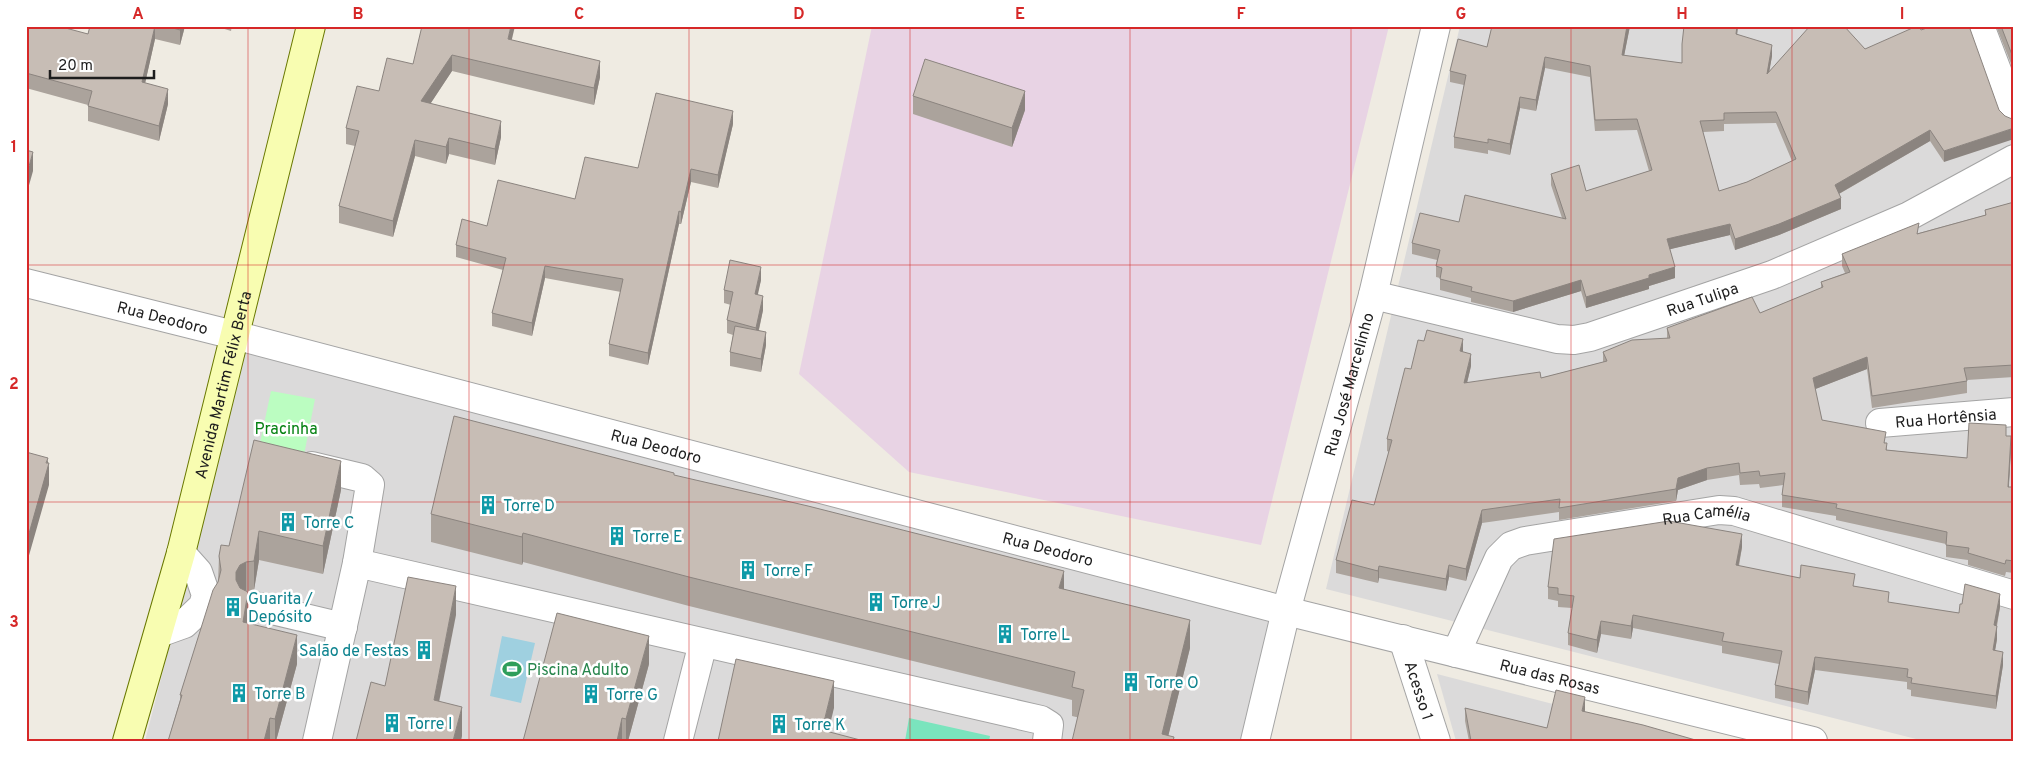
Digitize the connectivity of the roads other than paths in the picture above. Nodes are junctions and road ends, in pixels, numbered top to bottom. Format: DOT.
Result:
graph roads {
  1 [pos="311,26"];
  2 [pos="1436,26"];
  3 [pos="1980,26"];
  4 [pos="2014,115"];
  5 [pos="2014,159"];
  6 [pos="26,283"];
  7 [pos="1373,295"];
  8 [pos="234,335"];
  9 [pos="2014,412"];
  10 [pos="1880,423"];
  11 [pos="312,466"];
  12 [pos="181,553"];
  13 [pos="357,563"];
  14 [pos="2014,595"];
  15 [pos="250,611"];
  16 [pos="1286,611"];
  17 [pos="158,633"];
  18 [pos="342,633"];
  19 [pos="1403,639"];
  20 [pos="703,642"];
  21 [pos="1456,653"];
  22 [pos="127,741"];
  23 [pos="317,741"];
  24 [pos="678,741"];
  25 [pos="1047,741"];
  26 [pos="1255,741"];
  27 [pos="1436,741"];
  28 [pos="1813,741"];
  1 -- 8 [label="street, Avenida Martim Félix Berta"];
  2 -- 7 [label="street, Rua José Marcelinho"];
  3 -- 4 [label="street"];
  5 -- 7 [label="street, Rua Tulipa"];
  6 -- 8 [label="street, Rua Deodoro"];
  7 -- 16 [label="street, Rua José Marcelinho"];
  8 -- 12 [label="street, Avenida Martim Félix Berta"];
  8 -- 16 [label="street, Rua Deodoro"];
  9 -- 10 [label="street, Rua Hortênsia"];
  11 -- 13 [label="street"];
  12 -- 17 [label="street, Avenida Martim Félix Berta"];
  12 -- 17 [label="street"];
  13 -- 18 [label="street"];
  13 -- 20 [label="street"];
  14 -- 21 [label="street, Rua Camélia"];
  15 -- 18 [label="street"];
  16 -- 19 [label="street, Rua das Rosas"];
  16 -- 26 [label="street, Rua José Marcelinho"];
  17 -- 22 [label="street, Avenida Martim Félix Berta"];
  18 -- 23 [label="street"];
  19 -- 21 [label="street, Rua das Rosas"];
  19 -- 27 [label="street, Acesso 1"];
  20 -- 24 [label="street"];
  20 -- 25 [label="street"];
  21 -- 28 [label="street, Rua das Rosas"];
}
